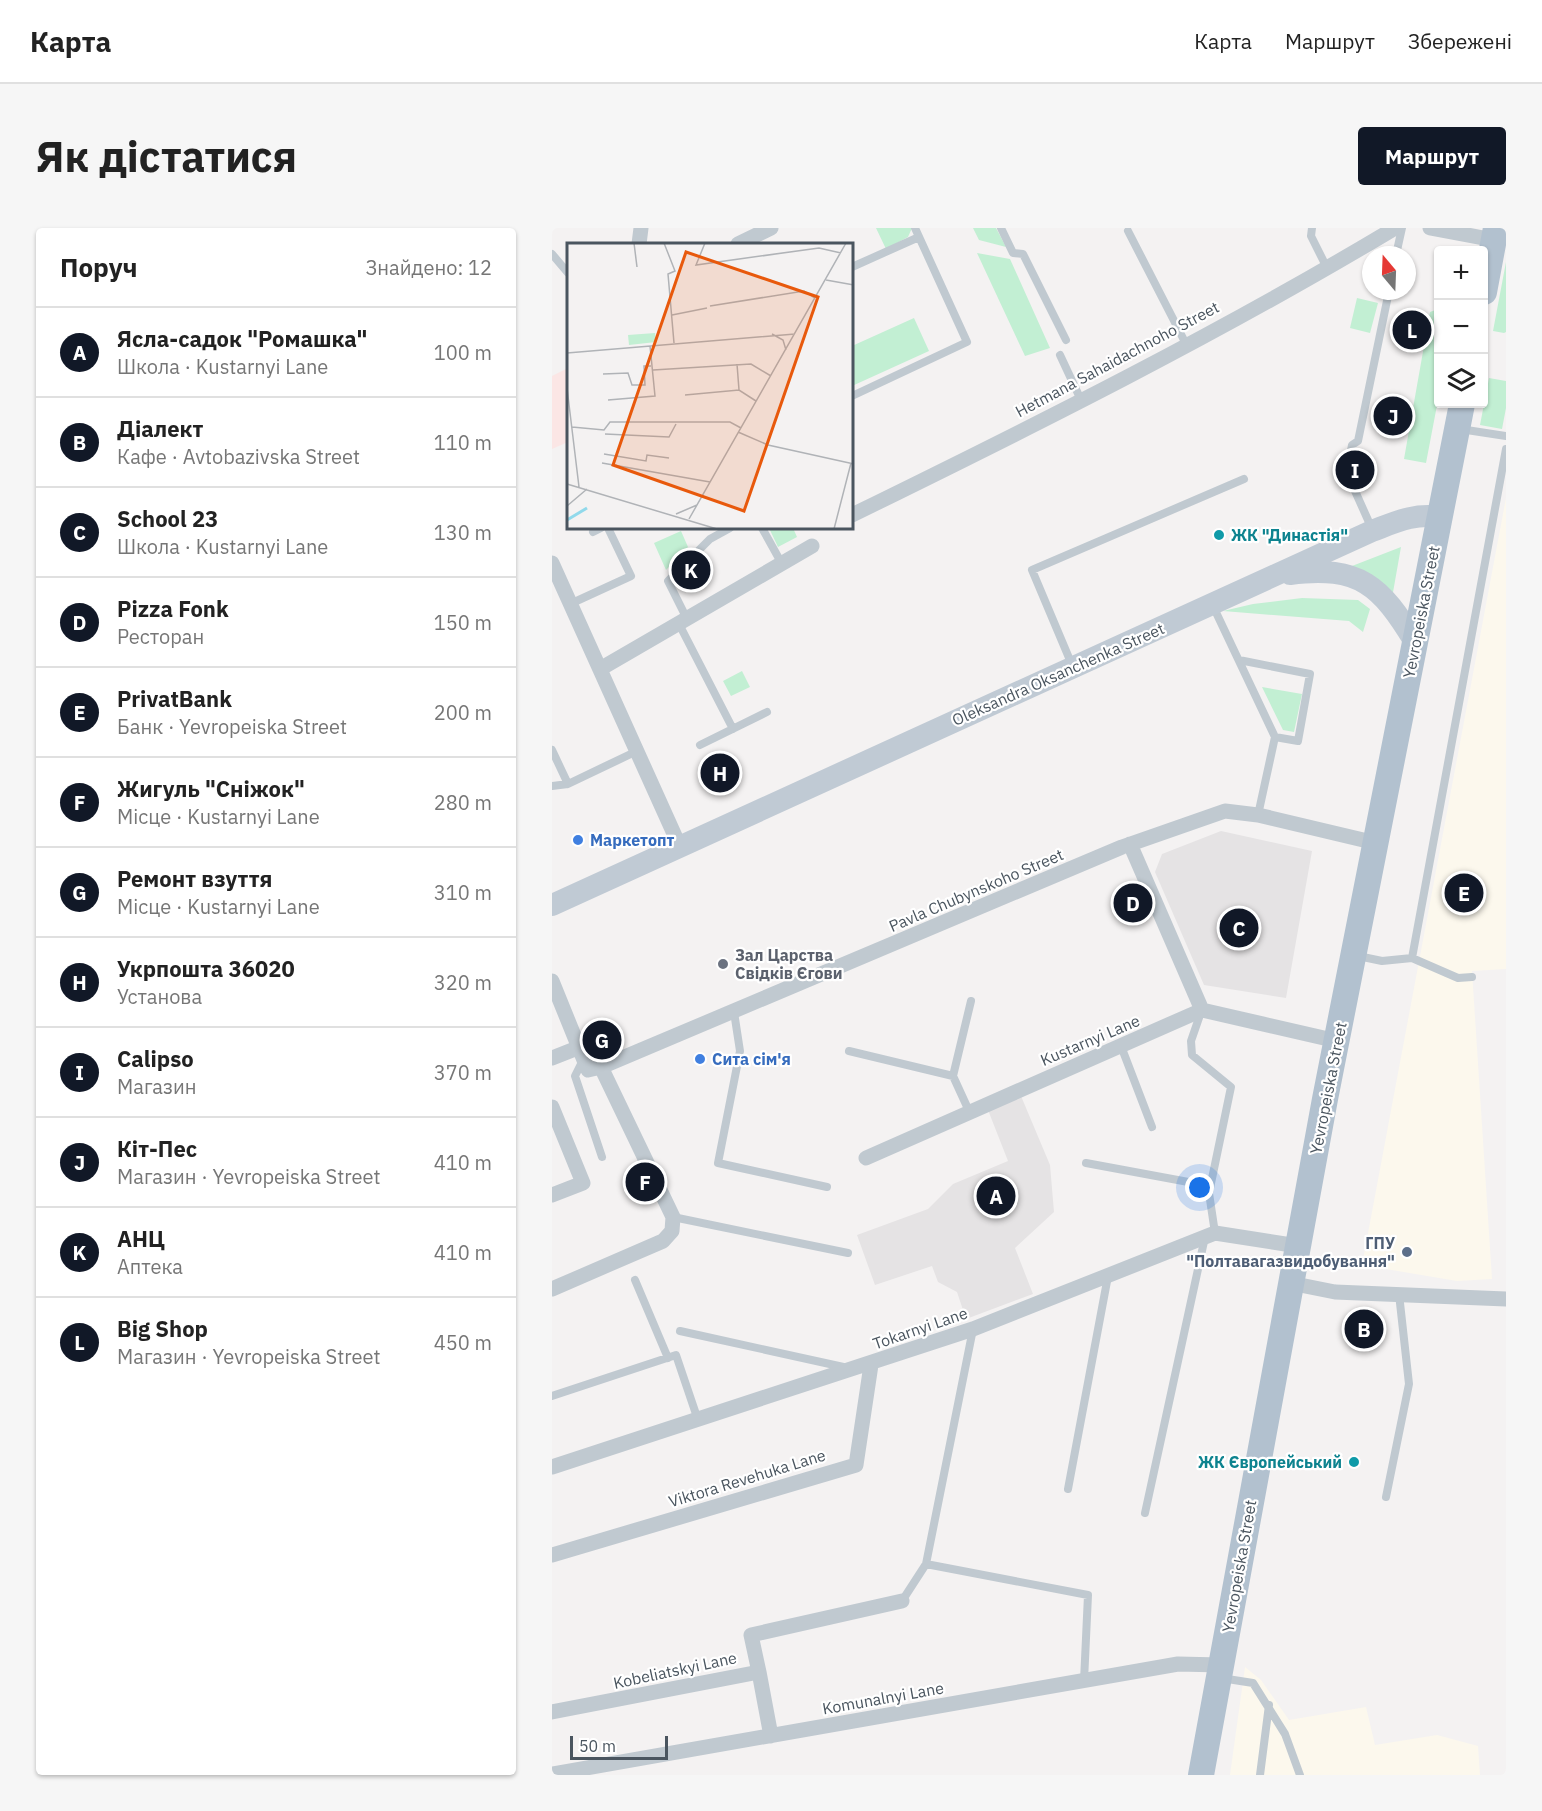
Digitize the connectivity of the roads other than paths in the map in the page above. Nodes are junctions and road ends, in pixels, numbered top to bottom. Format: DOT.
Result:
graph roads {
  1 [pos="641,228"];
  2 [pos="771,228"];
  3 [pos="915,228"];
  4 [pos="1001,228"];
  5 [pos="1312,228"];
  6 [pos="1395,228"];
  7 [pos="1402,228"];
  8 [pos="1430,228"];
  9 [pos="1128,231"];
  10 [pos="919,237"];
  11 [pos="1495,240"];
  12 [pos="639,243"];
  13 [pos="740,243"];
  14 [pos="1398,246"];
  15 [pos="552,254"];
  16 [pos="854,266"];
  17 [pos="1328,268"];
  18 [pos="567,272"];
  19 [pos="1488,273"];
  20 [pos="1387,300"];
  21 [pos="1066,340"];
  22 [pos="1186,344"];
  23 [pos="1060,355"];
  24 [pos="854,395"];
  25 [pos="1081,400"];
  26 [pos="1459,416"];
  27 [pos="1506,436"];
  28 [pos="1506,449"];
  29 [pos="1244,479"];
  30 [pos="854,514"];
  31 [pos="1440,517"];
  32 [pos="609,530"];
  33 [pos="726,530"];
  34 [pos="763,530"];
  35 [pos="1372,531"];
  36 [pos="812,546"];
  37 [pos="552,563"];
  38 [pos="782,564"];
  39 [pos="1274,576"];
  40 [pos="570,603"];
  41 [pos="1212,604"];
  42 [pos="683,621"];
  43 [pos="1416,642"];
  44 [pos="1239,660"];
  45 [pos="1073,667"];
  46 [pos="600,669"];
  47 [pos="767,712"];
  48 [pos="733,729"];
  49 [pos="1275,737"];
  50 [pos="700,745"];
  51 [pos="552,750"];
  52 [pos="637,751"];
  53 [pos="568,784"];
  54 [pos="552,786"];
  55 [pos="1258,815"];
  56 [pos="1376,843"];
  57 [pos="1130,844"];
  58 [pos="680,847"];
  59 [pos="552,905"];
  60 [pos="1354,956"];
  61 [pos="1412,958"];
  62 [pos="1473,977"];
  63 [pos="552,981"];
  64 [pos="971,1001"];
  65 [pos="1202,1010"];
  66 [pos="734,1012"];
  67 [pos="1337,1041"];
  68 [pos="1121,1046"];
  69 [pos="849,1051"];
  70 [pos="582,1053"];
  71 [pos="552,1058"];
  72 [pos="601,1067"];
  73 [pos="952,1076"];
  74 [pos="552,1107"];
  75 [pos="969,1111"];
  76 [pos="1152,1127"];
  77 [pos="602,1157"];
  78 [pos="866,1158"];
  79 [pos="1086,1163"];
  80 [pos="1210,1186"];
  81 [pos="827,1187"];
  82 [pos="552,1195"];
  83 [pos="673,1217"];
  84 [pos="1210,1235"];
  85 [pos="1298,1245"];
  86 [pos="848,1253"];
  87 [pos="1108,1276"];
  88 [pos="635,1280"];
  89 [pos="1290,1283"];
  90 [pos="552,1289"];
  91 [pos="1399,1294"];
  92 [pos="1506,1299"];
  93 [pos="974,1329"];
  94 [pos="680,1331"];
  95 [pos="668,1358"];
  96 [pos="864,1367"];
  97 [pos="552,1396"];
  98 [pos="698,1420"];
  99 [pos="552,1467"];
  100 [pos="1068,1489"];
  101 [pos="1386,1497"];
  102 [pos="1145,1513"];
  103 [pos="552,1555"];
  104 [pos="926,1564"];
  105 [pos="902,1601"];
  106 [pos="1220,1671"];
  107 [pos="759,1672"];
  108 [pos="1084,1681"];
  109 [pos="1269,1705"];
  110 [pos="552,1712"];
  111 [pos="771,1736"];
  112 [pos="552,1774"];
  113 [pos="1201,1775"];
  114 [pos="1260,1775"];
  115 [pos="1300,1775"];
  1 -- 12 [label="street"];
  2 -- 13 [label="street"];
  3 -- 10 [label="lane"];
  4 -- 21 [label="lane"];
  5 -- 17 [label="lane"];
  6 -- 17 [label="street, Hetmana Sahaidachnoho Street"];
  7 -- 14 [label="lane"];
  8 -- 11 [label="street"];
  9 -- 22 [label="lane"];
  10 -- 16 [label="lane"];
  10 -- 24 [label="lane"];
  11 -- 19 [label="main road"];
  15 -- 18 [label="lane"];
  17 -- 22 [label="street, Hetmana Sahaidachnoho Street"];
  20 -- 35 [label="lane"];
  22 -- 25 [label="street, Hetmana Sahaidachnoho Street"];
  23 -- 25 [label="lane"];
  25 -- 30 [label="street, Hetmana Sahaidachnoho Street"];
  26 -- 27 [label="lane"];
  26 -- 31 [label="main road, Yevropeiska Street"];
  28 -- 61 [label="lane"];
  29 -- 45 [label="lane"];
  31 -- 35 [label="main road, Oleksandra Oksanchenka Street"];
  31 -- 43 [label="main road, Yevropeiska Street"];
  32 -- 40 [label="lane"];
  33 -- 42 [label="lane"];
  34 -- 38 [label="lane"];
  35 -- 39 [label="main road, Oleksandra Oksanchenka Street"];
  36 -- 38 [label="street"];
  37 -- 40 [label="street"];
  38 -- 42 [label="street"];
  39 -- 41 [label="main road, Oleksandra Oksanchenka Street"];
  39 -- 43 [label="main road"];
  40 -- 46 [label="street"];
  41 -- 44 [label="lane"];
  41 -- 45 [label="main road, Oleksandra Oksanchenka Street"];
  42 -- 46 [label="street"];
  42 -- 48 [label="lane"];
  43 -- 56 [label="main road, Yevropeiska Street"];
  44 -- 49 [label="lane"];
  44 -- 49 [label="lane"];
  45 -- 58 [label="main road, Oleksandra Oksanchenka Street"];
  46 -- 52 [label="street"];
  47 -- 48 [label="lane"];
  48 -- 50 [label="lane"];
  49 -- 55 [label="lane"];
  51 -- 53 [label="lane"];
  52 -- 53 [label="lane"];
  52 -- 58 [label="street"];
  53 -- 54 [label="lane"];
  55 -- 56 [label="street, Pavla Chubynskoho Street"];
  55 -- 57 [label="street, Pavla Chubynskoho Street"];
  56 -- 60 [label="main road, Yevropeiska Street"];
  57 -- 65 [label="street"];
  57 -- 66 [label="street, Pavla Chubynskoho Street"];
  58 -- 59 [label="main road, Oleksandra Oksanchenka Street"];
  60 -- 61 [label="lane"];
  60 -- 67 [label="main road, Yevropeiska Street"];
  61 -- 62 [label="lane"];
  63 -- 70 [label="street"];
  64 -- 73 [label="lane"];
  65 -- 67 [label="street"];
  65 -- 68 [label="street, Kustarnyi Lane"];
  65 -- 80 [label="lane"];
  66 -- 72 [label="street, Pavla Chubynskoho Street"];
  66 -- 81 [label="lane"];
  67 -- 85 [label="main road, Yevropeiska Street"];
  68 -- 75 [label="street, Kustarnyi Lane"];
  68 -- 76 [label="lane"];
  69 -- 73 [label="lane"];
  70 -- 71 [label="street"];
  70 -- 72 [label="street"];
  70 -- 77 [label="lane"];
  72 -- 83 [label="street"];
  73 -- 75 [label="lane"];
  74 -- 82 [label="street"];
  75 -- 78 [label="street, Kustarnyi Lane"];
  79 -- 80 [label="lane"];
  80 -- 84 [label="lane"];
  83 -- 86 [label="lane"];
  83 -- 90 [label="street"];
  84 -- 85 [label="street"];
  84 -- 87 [label="street, Tokarnyi Lane"];
  84 -- 102 [label="lane"];
  85 -- 89 [label="main road, Yevropeiska Street"];
  87 -- 93 [label="street, Tokarnyi Lane"];
  87 -- 100 [label="lane"];
  88 -- 95 [label="lane"];
  89 -- 91 [label="street"];
  89 -- 106 [label="main road, Yevropeiska Street"];
  91 -- 92 [label="street"];
  91 -- 101 [label="lane"];
  93 -- 96 [label="street, Tokarnyi Lane"];
  93 -- 104 [label="lane"];
  94 -- 96 [label="lane"];
  95 -- 97 [label="lane"];
  95 -- 98 [label="lane"];
  96 -- 98 [label="street, Tokarnyi Lane"];
  96 -- 103 [label="street, Viktora Revehuka Lane"];
  98 -- 99 [label="street, Tokarnyi Lane"];
  104 -- 105 [label="lane"];
  104 -- 108 [label="lane"];
  105 -- 107 [label="street, Kobeliatskyi Lane"];
  106 -- 108 [label="street, Komunalnyi Lane"];
  106 -- 109 [label="lane"];
  106 -- 113 [label="main road, Yevropeiska Street"];
  107 -- 110 [label="street, Kobeliatskyi Lane"];
  107 -- 111 [label="street"];
  108 -- 111 [label="street, Komunalnyi Lane"];
  109 -- 114 [label="lane"];
  109 -- 115 [label="lane"];
  111 -- 112 [label="street, Komunalnyi Lane"];
}
